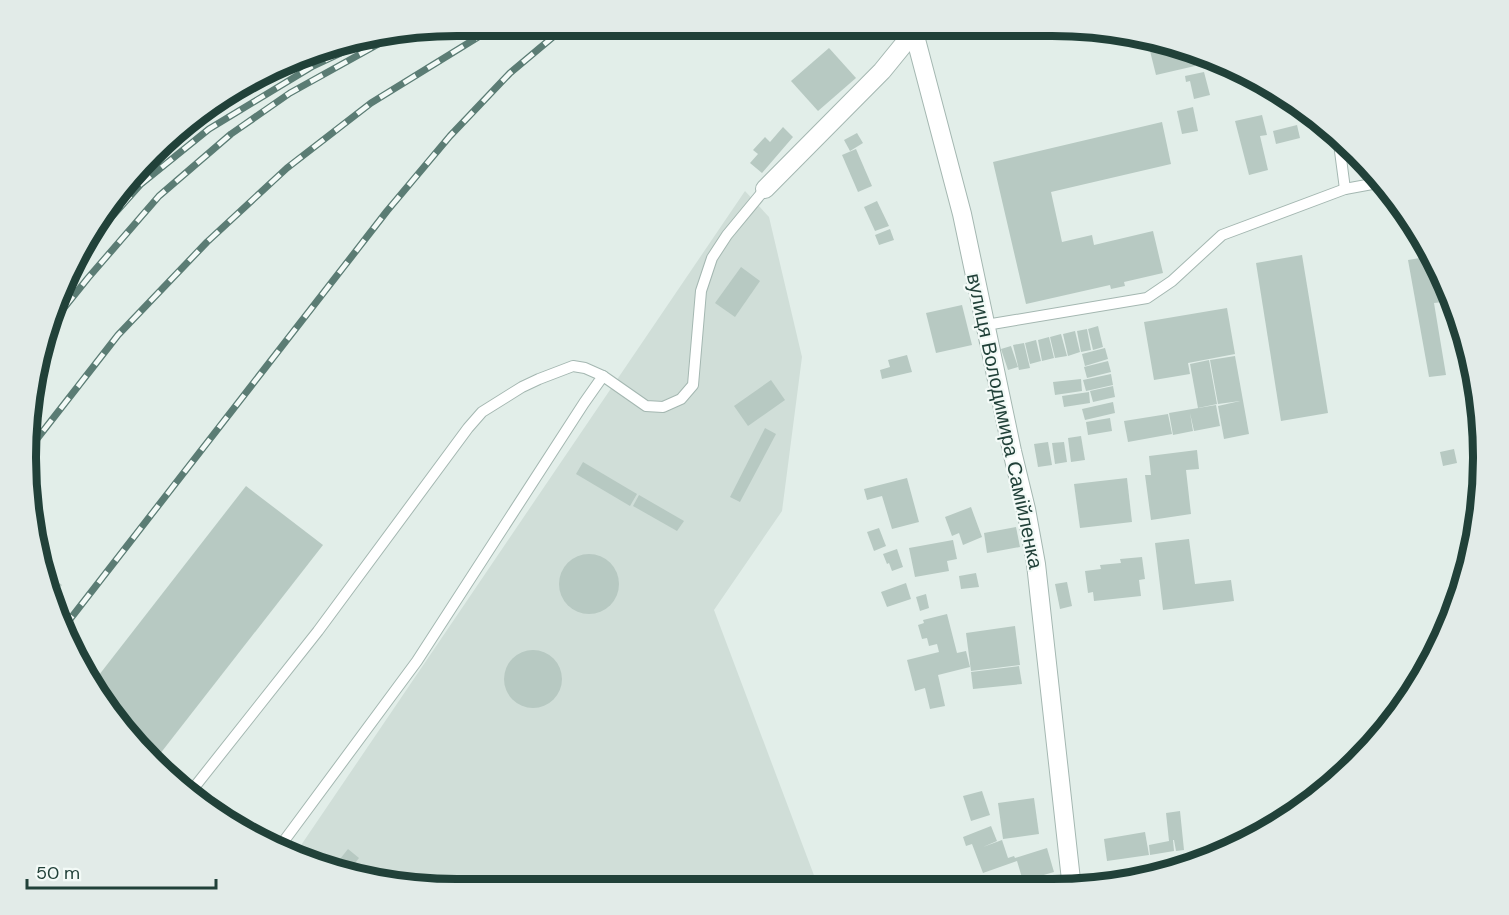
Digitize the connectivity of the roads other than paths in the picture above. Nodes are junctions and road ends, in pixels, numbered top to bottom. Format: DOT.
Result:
graph roads {
  1 [pos="911,36"];
  2 [pos="918,36"];
  3 [pos="1340,150"];
  4 [pos="1372,184"];
  5 [pos="765,189"];
  6 [pos="1345,189"];
  7 [pos="986,325"];
  8 [pos="603,376"];
  9 [pos="195,787"];
  10 [pos="284,842"];
  11 [pos="1071,878"];
  1 -- 5 [label="street"];
  2 -- 7 [label="street, вулиця Володимира Самійленка"];
  3 -- 6 [label="lane"];
  4 -- 6 [label="lane"];
  5 -- 8 [label="lane"];
  6 -- 7 [label="lane"];
  7 -- 11 [label="street, вулиця Володимира Самійленка"];
  8 -- 9 [label="lane"];
  8 -- 10 [label="lane"];
}
